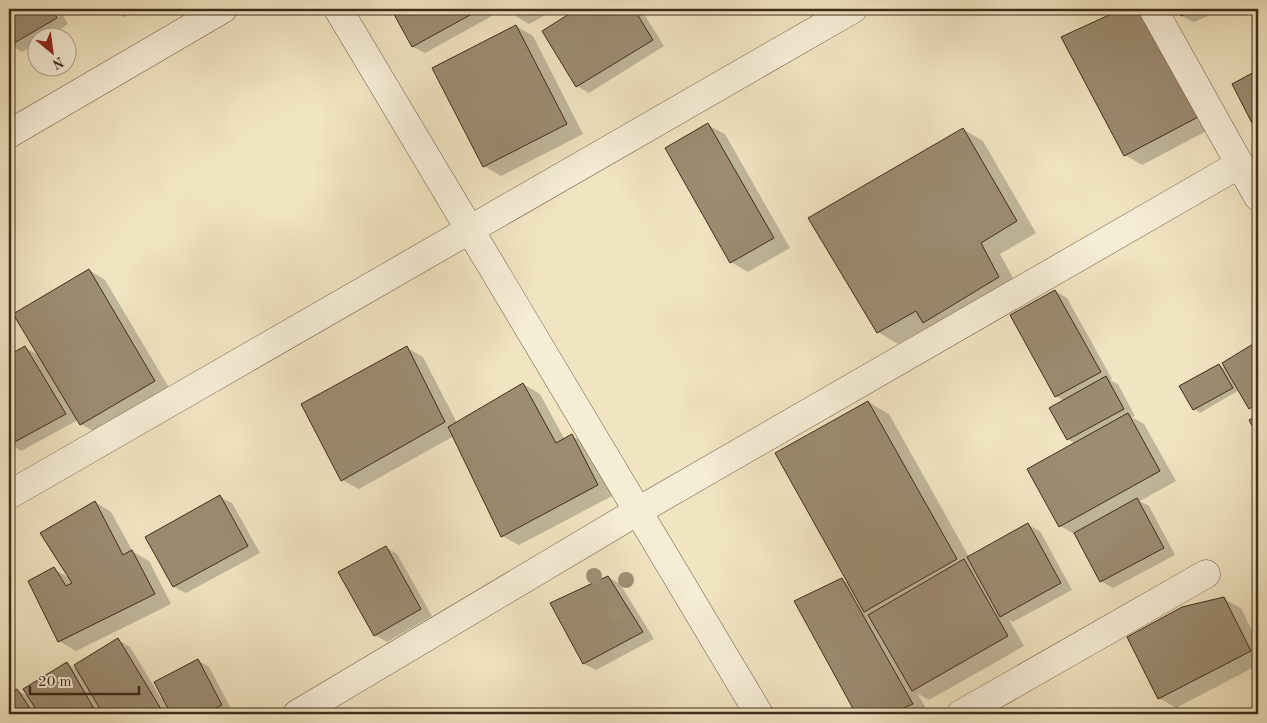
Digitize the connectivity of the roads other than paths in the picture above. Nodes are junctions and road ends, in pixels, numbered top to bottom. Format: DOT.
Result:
graph roads {
  1 [pos="223,9"];
  2 [pos="338,9"];
  3 [pos="853,9"];
  4 [pos="1153,9"];
  5 [pos="9,134"];
  6 [pos="1240,164"];
  7 [pos="1258,197"];
  8 [pos="470,229"];
  9 [pos="9,495"];
  10 [pos="638,511"];
  11 [pos="1206,574"];
  12 [pos="297,714"];
  13 [pos="759,714"];
  14 [pos="961,714"];
  1 -- 5 [label="street"];
  2 -- 8 [label="street"];
  3 -- 8 [label="street"];
  4 -- 6 [label="street"];
  6 -- 7 [label="street"];
  6 -- 10 [label="street"];
  8 -- 9 [label="street"];
  8 -- 10 [label="street"];
  10 -- 12 [label="street"];
  10 -- 13 [label="street"];
  11 -- 14 [label="street"];
}
